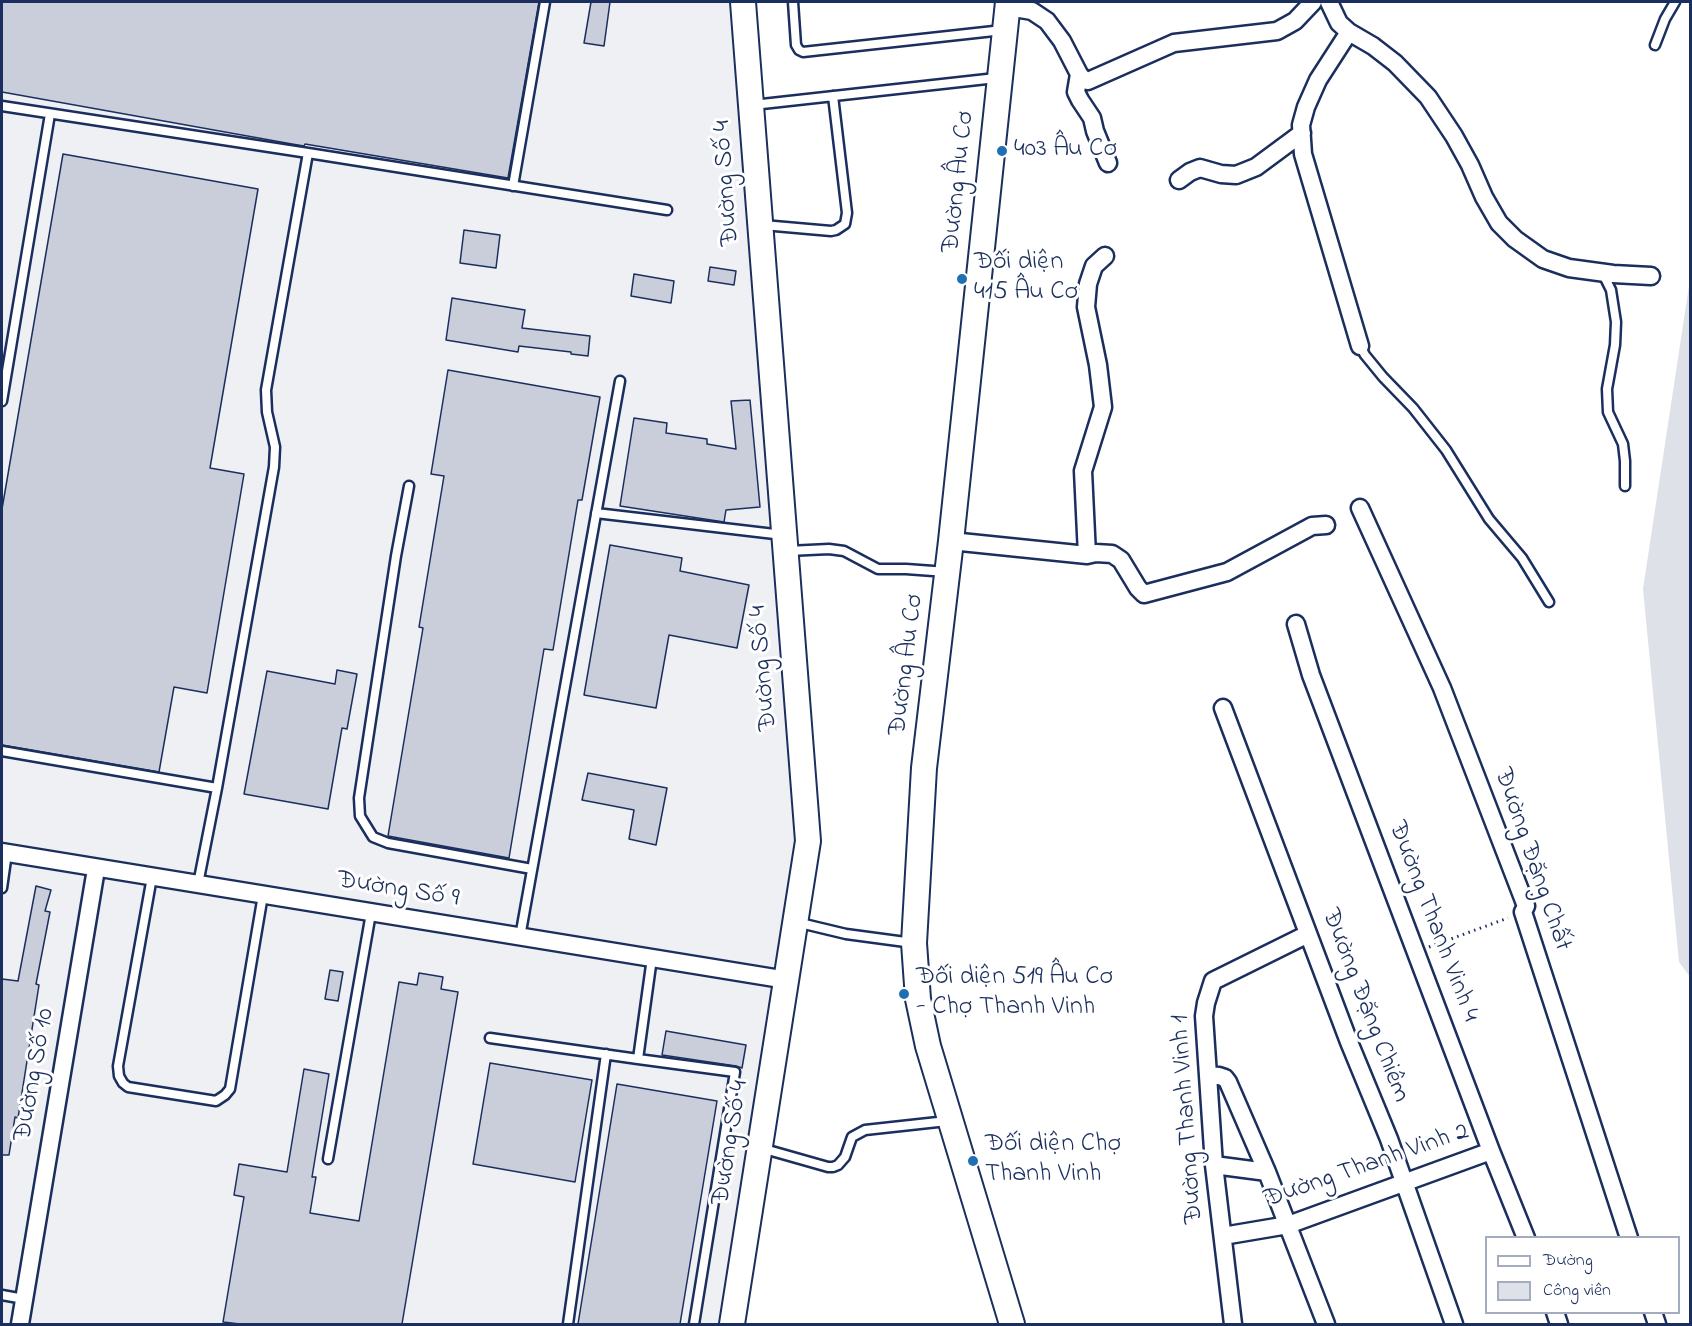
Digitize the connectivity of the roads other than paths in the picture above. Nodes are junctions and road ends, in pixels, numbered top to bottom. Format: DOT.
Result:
graph roads {
  1 [pos="545,2"];
  2 [pos="743,2"];
  3 [pos="793,2"];
  4 [pos="1313,2"];
  5 [pos="1329,2"];
  6 [pos="1675,2"];
  7 [pos="1009,8"];
  8 [pos="1344,27"];
  9 [pos="1655,45"];
  10 [pos="1079,74"];
  11 [pos="1000,78"];
  12 [pos="833,96"];
  13 [pos="750,105"];
  14 [pos="2,106"];
  15 [pos="50,114"];
  16 [pos="1302,133"];
  17 [pos="308,153"];
  18 [pos="1108,163"];
  19 [pos="1179,180"];
  20 [pos="513,186"];
  21 [pos="667,210"];
  22 [pos="759,225"];
  23 [pos="1106,256"];
  24 [pos="1602,273"];
  25 [pos="1651,276"];
  26 [pos="1360,346"];
  27 [pos="620,381"];
  28 [pos="2,401"];
  29 [pos="410,486"];
  30 [pos="1625,486"];
  31 [pos="1360,508"];
  32 [pos="596,513"];
  33 [pos="1326,525"];
  34 [pos="951,541"];
  35 [pos="784,543"];
  36 [pos="1087,555"];
  37 [pos="947,572"];
  38 [pos="1549,602"];
  39 [pos="1296,624"];
  40 [pos="1223,708"];
  41 [pos="2,751"];
  42 [pos="217,788"];
  43 [pos="4,853"];
  44 [pos="96,869"];
  45 [pos="532,869"];
  46 [pos="152,877"];
  47 [pos="198,884"];
  48 [pos="2,888"];
  49 [pos="262,895"];
  50 [pos="371,913"];
  51 [pos="796,922"];
  52 [pos="1308,934"];
  53 [pos="520,937"];
  54 [pos="914,943"];
  55 [pos="652,958"];
  56 [pos="787,980"];
  57 [pos="490,1038"];
  58 [pos="606,1054"];
  59 [pos="638,1059"];
  60 [pos="1208,1076"];
  61 [pos="951,1120"];
  62 [pos="760,1148"];
  63 [pos="1491,1151"];
  64 [pos="328,1159"];
  65 [pos="1214,1165"];
  66 [pos="1266,1172"];
  67 [pos="1405,1183"];
  68 [pos="1288,1225"];
  69 [pos="1223,1236"];
  70 [pos="1525,1236"];
  71 [pos="1628,1236"];
  72 [pos="2,1294"];
  73 [pos="24,1299"];
  74 [pos="20,1324"];
  75 [pos="568,1324"];
  76 [pos="694,1324"];
  77 [pos="732,1324"];
  78 [pos="1012,1324"];
  79 [pos="1233,1324"];
  80 [pos="1326,1324"];
  81 [pos="1454,1324"];
  1 -- 20 [label="lane"];
  2 -- 13 [label="street, Đường Số 4"];
  3 -- 7 [label="lane"];
  4 -- 10 [label="street"];
  5 -- 8 [label="street"];
  6 -- 9 [label="lane"];
  7 -- 10 [label="street"];
  7 -- 11 [label="street, Đường Âu Cơ"];
  8 -- 16 [label="street"];
  8 -- 24 [label="street"];
  10 -- 18 [label="street"];
  11 -- 12 [label="lane"];
  11 -- 34 [label="street, Đường Âu Cơ"];
  12 -- 13 [label="lane"];
  12 -- 22 [label="lane"];
  13 -- 22 [label="street, Đường Số 4"];
  14 -- 15 [label="lane"];
  15 -- 17 [label="lane"];
  15 -- 28 [label="lane"];
  16 -- 19 [label="street"];
  16 -- 26 [label="street"];
  17 -- 20 [label="lane"];
  17 -- 42 [label="lane"];
  20 -- 21 [label="lane"];
  22 -- 35 [label="street, Đường Số 4"];
  23 -- 36 [label="street"];
  24 -- 25 [label="street"];
  24 -- 30 [label="lane"];
  26 -- 38 [label="lane"];
  27 -- 32 [label="lane"];
  29 -- 45 [label="lane"];
  31 -- 71 [label="street, Đường Đặng Chất"];
  32 -- 35 [label="lane"];
  32 -- 45 [label="lane"];
  33 -- 36 [label="street"];
  34 -- 36 [label="street"];
  34 -- 37 [label="street, Đường Âu Cơ"];
  35 -- 37 [label="lane"];
  35 -- 51 [label="street, Đường Số 4"];
  37 -- 54 [label="street, Đường Âu Cơ"];
  39 -- 63 [label="street, Đường Thanh Vinh 4"];
  40 -- 52 [label="street, Đường Đặng Chiêm"];
  41 -- 42 [label="lane"];
  42 -- 47 [label="lane"];
  43 -- 44 [label="street, Đường Số 9"];
  43 -- 48 [label="lane"];
  44 -- 46 [label="street, Đường Số 9"];
  44 -- 73 [label="street, Đường Số 10"];
  45 -- 53 [label="lane"];
  46 -- 47 [label="street, Đường Số 9"];
  46 -- 49 [label="lane"];
  47 -- 49 [label="street, Đường Số 9"];
  49 -- 50 [label="street, Đường Số 9"];
  50 -- 53 [label="street, Đường Số 9"];
  50 -- 64 [label="lane"];
  51 -- 54 [label="lane"];
  51 -- 56 [label="street, Đường Số 4"];
  52 -- 60 [label="street, Đường Thanh Vinh 1"];
  52 -- 67 [label="street, Đường Đặng Chiêm"];
  53 -- 55 [label="street, Đường Số 9"];
  54 -- 61 [label="street, Đường Âu Cơ"];
  55 -- 56 [label="street, Đường Số 9"];
  55 -- 59 [label="lane"];
  56 -- 62 [label="street, Đường Số 4"];
  57 -- 58 [label="lane"];
  58 -- 59 [label="lane"];
  58 -- 75 [label="lane"];
  59 -- 76 [label="lane"];
  60 -- 65 [label="street, Đường Thanh Vinh 1"];
  60 -- 66 [label="street"];
  61 -- 62 [label="lane"];
  61 -- 78 [label="street, Đường Âu Cơ"];
  62 -- 77 [label="street, Đường Số 4"];
  63 -- 67 [label="street, Đường Thanh Vinh 2"];
  63 -- 70 [label="street, Đường Thanh Vinh 4"];
  65 -- 66 [label="street"];
  65 -- 69 [label="street, Đường Thanh Vinh 1"];
  66 -- 68 [label="street"];
  67 -- 68 [label="street, Đường Thanh Vinh 2"];
  67 -- 81 [label="street, Đường Đặng Chiêm"];
  68 -- 69 [label="street, Đường Thanh Vinh 2"];
  68 -- 80 [label="street"];
  69 -- 79 [label="street, Đường Thanh Vinh 1"];
  72 -- 73 [label="lane"];
  73 -- 74 [label="street, Đường Số 10"];
}
